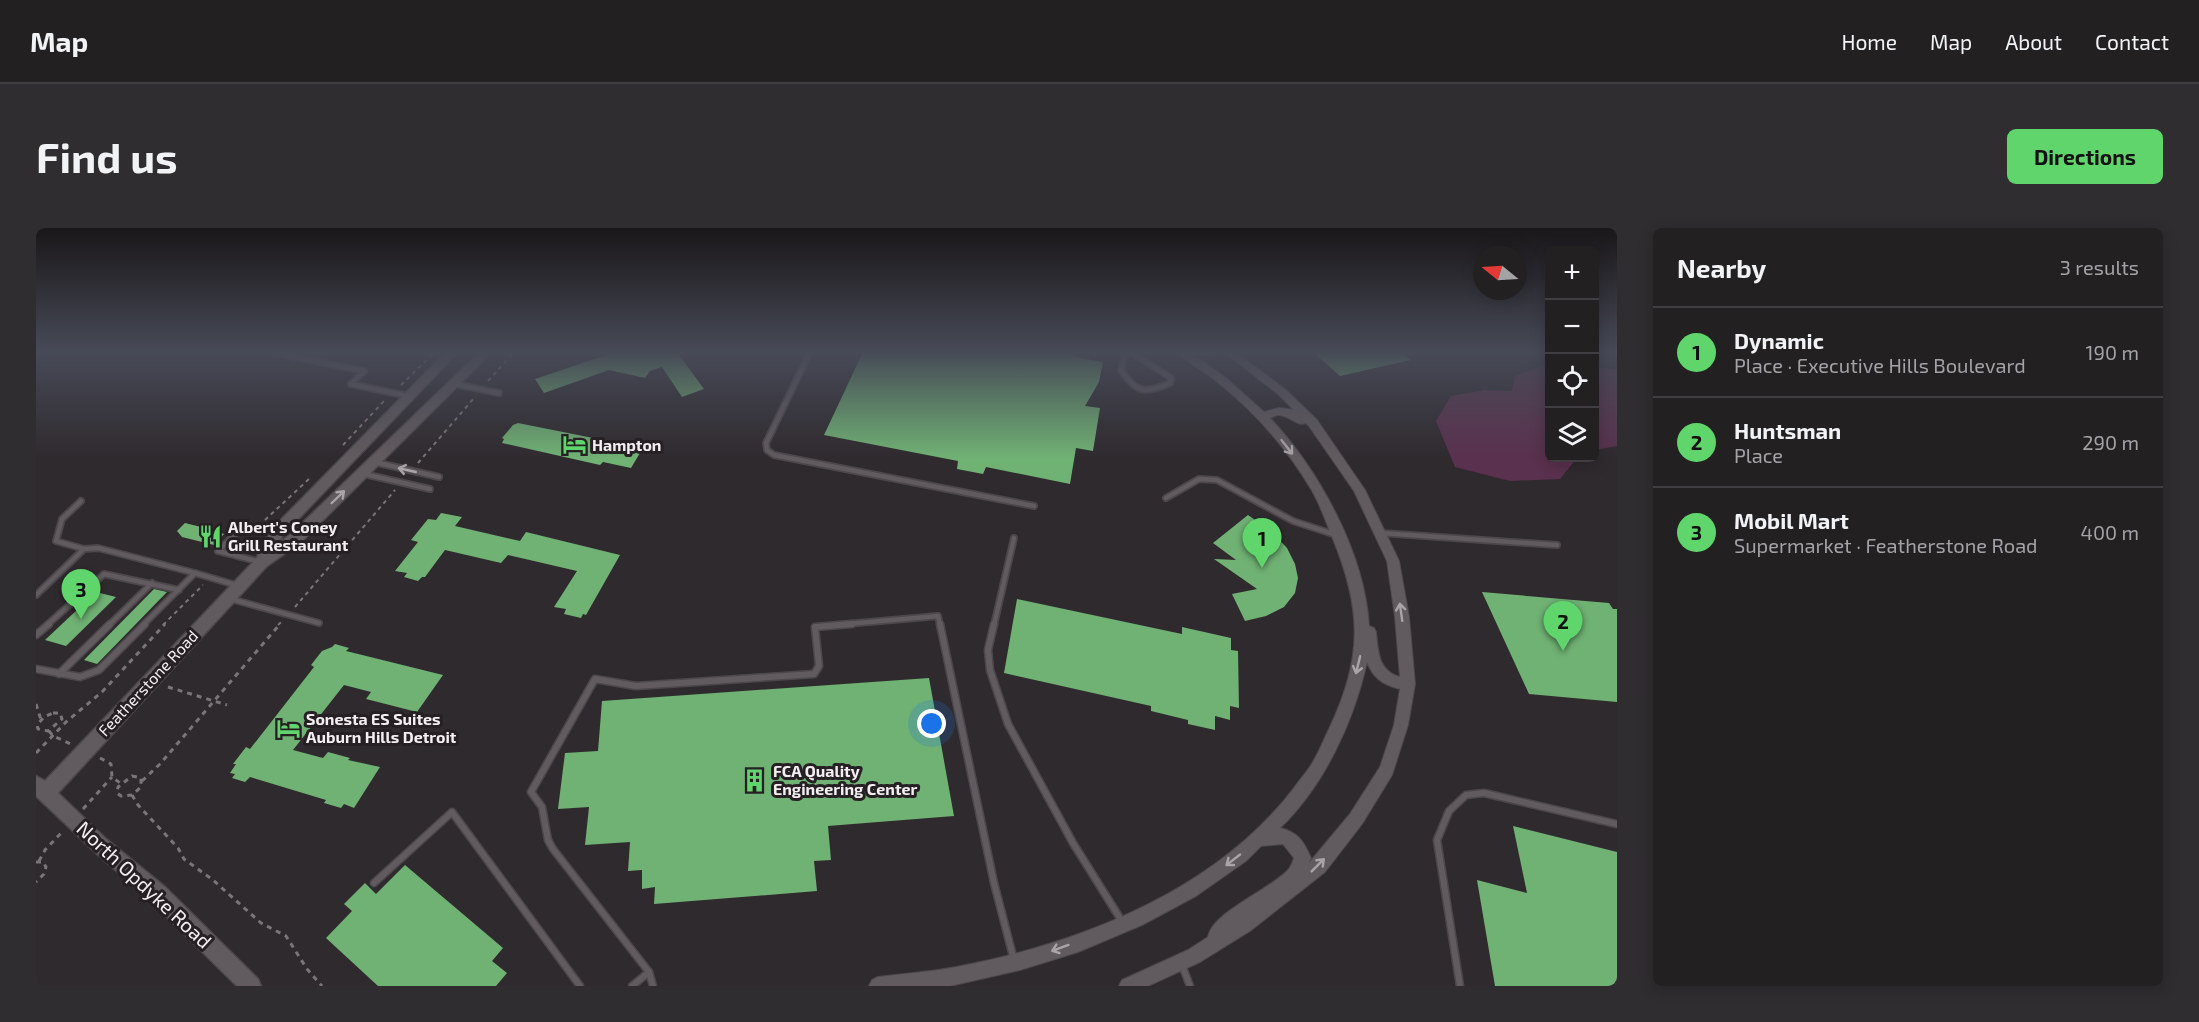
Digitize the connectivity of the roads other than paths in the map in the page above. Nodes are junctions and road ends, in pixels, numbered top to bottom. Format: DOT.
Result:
graph roads {
  1 [pos="377,387"];
  2 [pos="408,387"];
  3 [pos="451,387"];
  4 [pos="471,387"];
  5 [pos="793,387"];
  6 [pos="1137,387"];
  7 [pos="1161,387"];
  8 [pos="1233,387"];
  9 [pos="1276,387"];
  10 [pos="404,391"];
  11 [pos="499,393"];
  12 [pos="1264,417"];
  13 [pos="1339,459"];
  14 [pos="374,462"];
  15 [pos="362,474"];
  16 [pos="439,477"];
  17 [pos="430,489"];
  18 [pos="1166,498"];
  19 [pos="81,501"];
  20 [pos="1034,506"];
  21 [pos="244,525"];
  22 [pos="277,533"];
  23 [pos="1381,533"];
  24 [pos="1338,535"];
  25 [pos="1014,538"];
  26 [pos="1557,545"];
  27 [pos="84,549"];
  28 [pos="262,562"];
  29 [pos="195,573"];
  30 [pos="152,583"];
  31 [pos="239,586"];
  32 [pos="179,590"];
  33 [pos="36,595"];
  34 [pos="1358,596"];
  35 [pos="227,598"];
  36 [pos="319,623"];
  37 [pos="36,635"];
  38 [pos="36,669"];
  39 [pos="59,674"];
  40 [pos="1408,684"];
  41 [pos="39,793"];
  42 [pos="1617,824"];
  43 [pos="1256,841"];
  44 [pos="374,883"];
  45 [pos="1124,925"];
  46 [pos="1188,959"];
  47 [pos="1015,962"];
  48 [pos="649,972"];
  49 [pos="961,975"];
  50 [pos="1136,985"];
  51 [pos="251,986"];
  52 [pos="580,986"];
  53 [pos="632,986"];
  54 [pos="653,986"];
  55 [pos="878,986"];
  56 [pos="920,986"];
  57 [pos="1190,986"];
  58 [pos="1460,986"];
  1 -- 10 [label="lane"];
  2 -- 10 [label="main road, Featherstone Road"];
  3 -- 14 [label="main road, Featherstone Road"];
  4 -- 11 [label="lane"];
  5 -- 20 [label="lane"];
  6 -- 7 [label="lane"];
  8 -- 12 [label="street"];
  9 -- 13 [label="street"];
  10 -- 22 [label="main road, Featherstone Road"];
  12 -- 13 [label="street"];
  12 -- 24 [label="street, one-way"];
  13 -- 23 [label="street"];
  14 -- 15 [label="main road, Featherstone Road"];
  16 -- 14 [label="lane, one-way"];
  15 -- 17 [label="lane"];
  28 -- 15 [label="main road, Featherstone Road, one-way"];
  18 -- 24 [label="lane"];
  19 -- 27 [label="lane"];
  21 -- 22 [label="lane"];
  21 -- 28 [label="lane"];
  22 -- 28 [label="main road, Featherstone Road"];
  23 -- 26 [label="lane"];
  40 -- 23 [label="street, one-way"];
  24 -- 34 [label="street"];
  25 -- 45 [label="lane"];
  27 -- 29 [label="lane"];
  27 -- 33 [label="lane"];
  28 -- 31 [label="main road, Featherstone Road"];
  29 -- 31 [label="lane"];
  29 -- 32 [label="lane"];
  30 -- 32 [label="lane"];
  30 -- 37 [label="lane"];
  30 -- 39 [label="lane"];
  31 -- 35 [label="main road, Featherstone Road"];
  32 -- 39 [label="lane"];
  34 -- 40 [label="street"];
  34 -- 43 [label="street, one-way"];
  35 -- 36 [label="lane"];
  35 -- 41 [label="main road, Featherstone Road"];
  38 -- 39 [label="lane"];
  46 -- 40 [label="street, one-way"];
  41 -- 51 [label="main road, North Opdyke Road"];
  42 -- 58 [label="lane"];
  43 -- 45 [label="street, one-way"];
  43 -- 46 [label="street"];
  44 -- 52 [label="lane"];
  45 -- 47 [label="street, one-way"];
  46 -- 50 [label="street"];
  46 -- 57 [label="lane"];
  47 -- 48 [label="lane"];
  47 -- 49 [label="street"];
  48 -- 53 [label="lane"];
  48 -- 54 [label="lane"];
  49 -- 55 [label="street"];
  49 -- 56 [label="street"];
}
